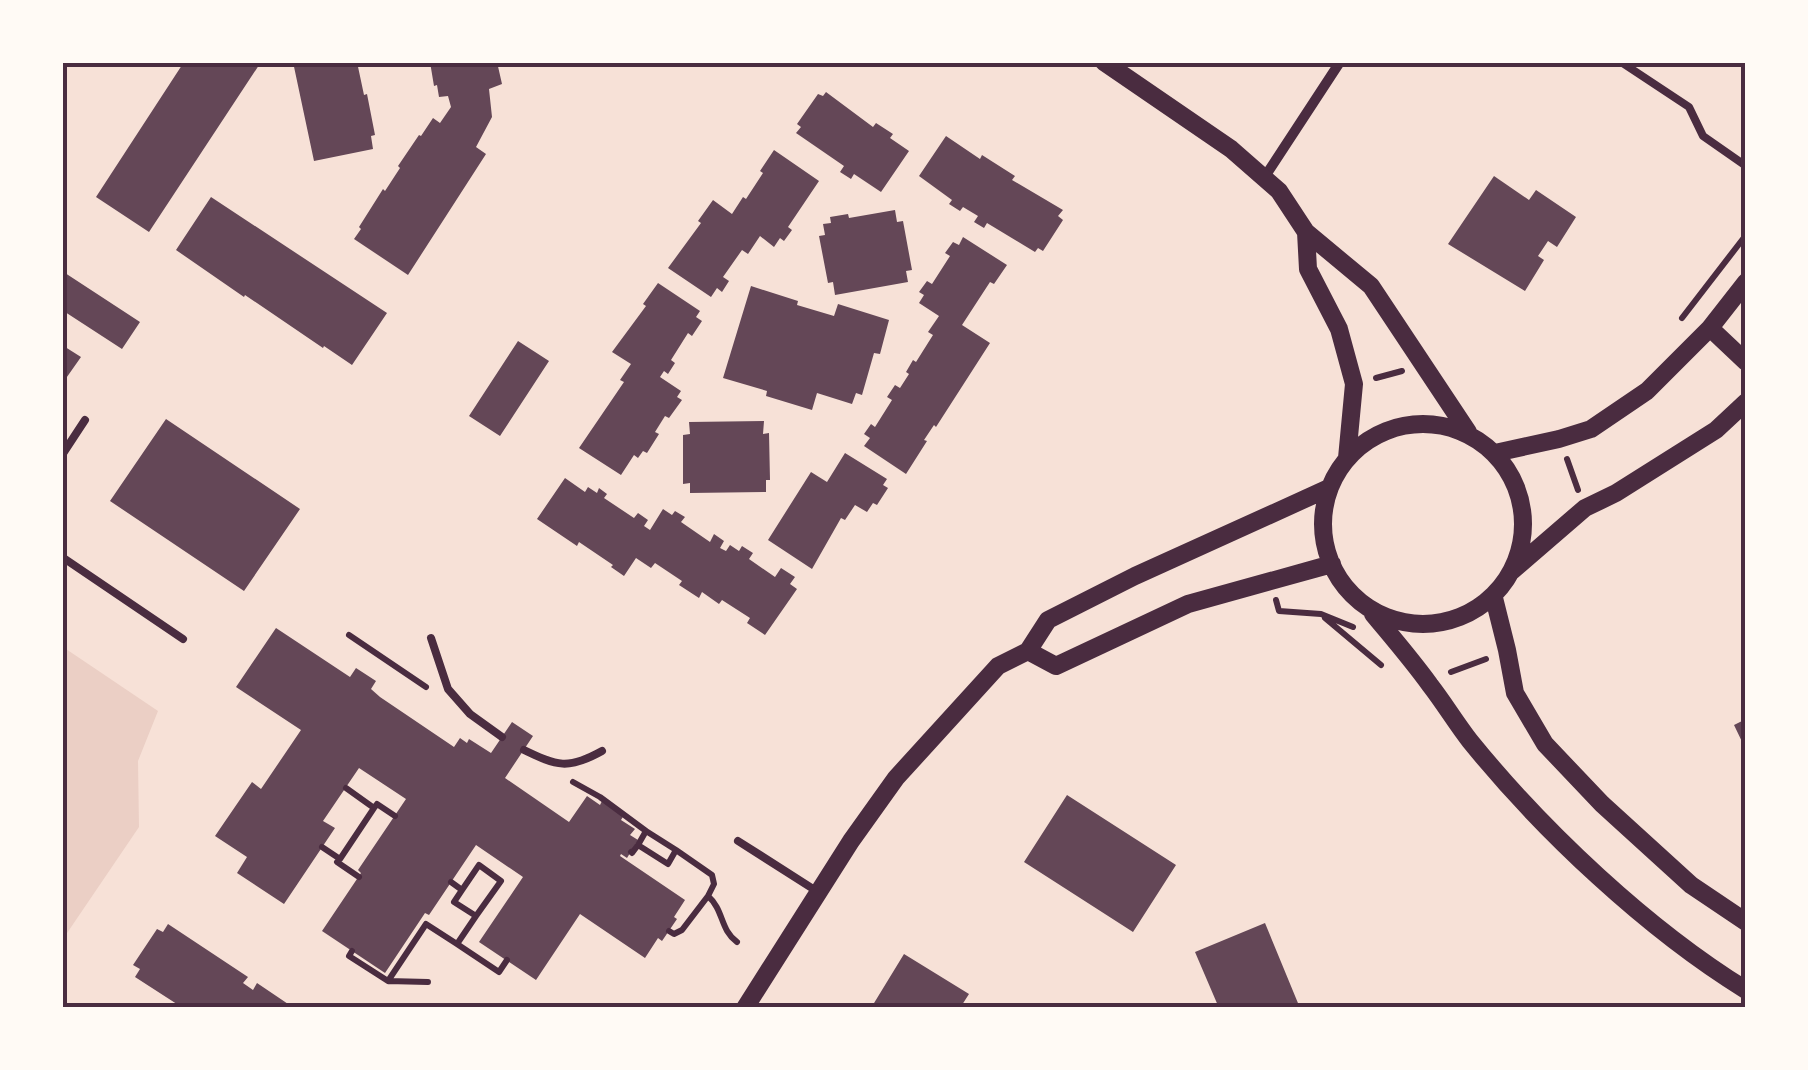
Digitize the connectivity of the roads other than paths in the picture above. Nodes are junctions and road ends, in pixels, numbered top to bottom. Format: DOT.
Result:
graph roads {
  1 [pos="1104,62"];
  2 [pos="1340,62"];
  3 [pos="1621,62"];
  4 [pos="1746,166"];
  5 [pos="1264,178"];
  6 [pos="1306,232"];
  7 [pos="1746,282"];
  8 [pos="1710,328"];
  9 [pos="1746,362"];
  10 [pos="1746,402"];
  11 [pos="86,420"];
  12 [pos="1468,432"];
  13 [pos="1495,453"];
  14 [pos="62,455"];
  15 [pos="1348,458"];
  16 [pos="1329,488"];
  17 [pos="62,557"];
  18 [pos="1332,564"];
  19 [pos="1512,572"];
  20 [pos="1494,598"];
  21 [pos="1369,610"];
  22 [pos="431,638"];
  23 [pos="184,639"];
  24 [pos="1028,651"];
  25 [pos="502,736"];
  26 [pos="524,750"];
  27 [pos="602,752"];
  28 [pos="738,840"];
  29 [pos="818,892"];
  30 [pos="1746,922"];
  31 [pos="1746,990"];
  32 [pos="745,1008"];
  1 -- 5 [label="street"];
  2 -- 5 [label="street"];
  3 -- 4 [label="lane"];
  5 -- 6 [label="street"];
  6 -- 12 [label="street"];
  6 -- 15 [label="street"];
  7 -- 8 [label="street"];
  8 -- 9 [label="street"];
  8 -- 13 [label="street"];
  10 -- 19 [label="street"];
  11 -- 14 [label="lane"];
  12 -- 13 [label="street"];
  12 -- 15 [label="street"];
  13 -- 19 [label="street"];
  15 -- 16 [label="street"];
  16 -- 18 [label="street"];
  16 -- 24 [label="street"];
  17 -- 23 [label="lane"];
  18 -- 21 [label="street"];
  18 -- 24 [label="street"];
  19 -- 20 [label="street"];
  20 -- 21 [label="street"];
  20 -- 30 [label="street"];
  21 -- 31 [label="street"];
  22 -- 25 [label="lane"];
  24 -- 29 [label="street"];
  26 -- 27 [label="lane"];
  28 -- 29 [label="lane"];
  29 -- 32 [label="street"];
}
